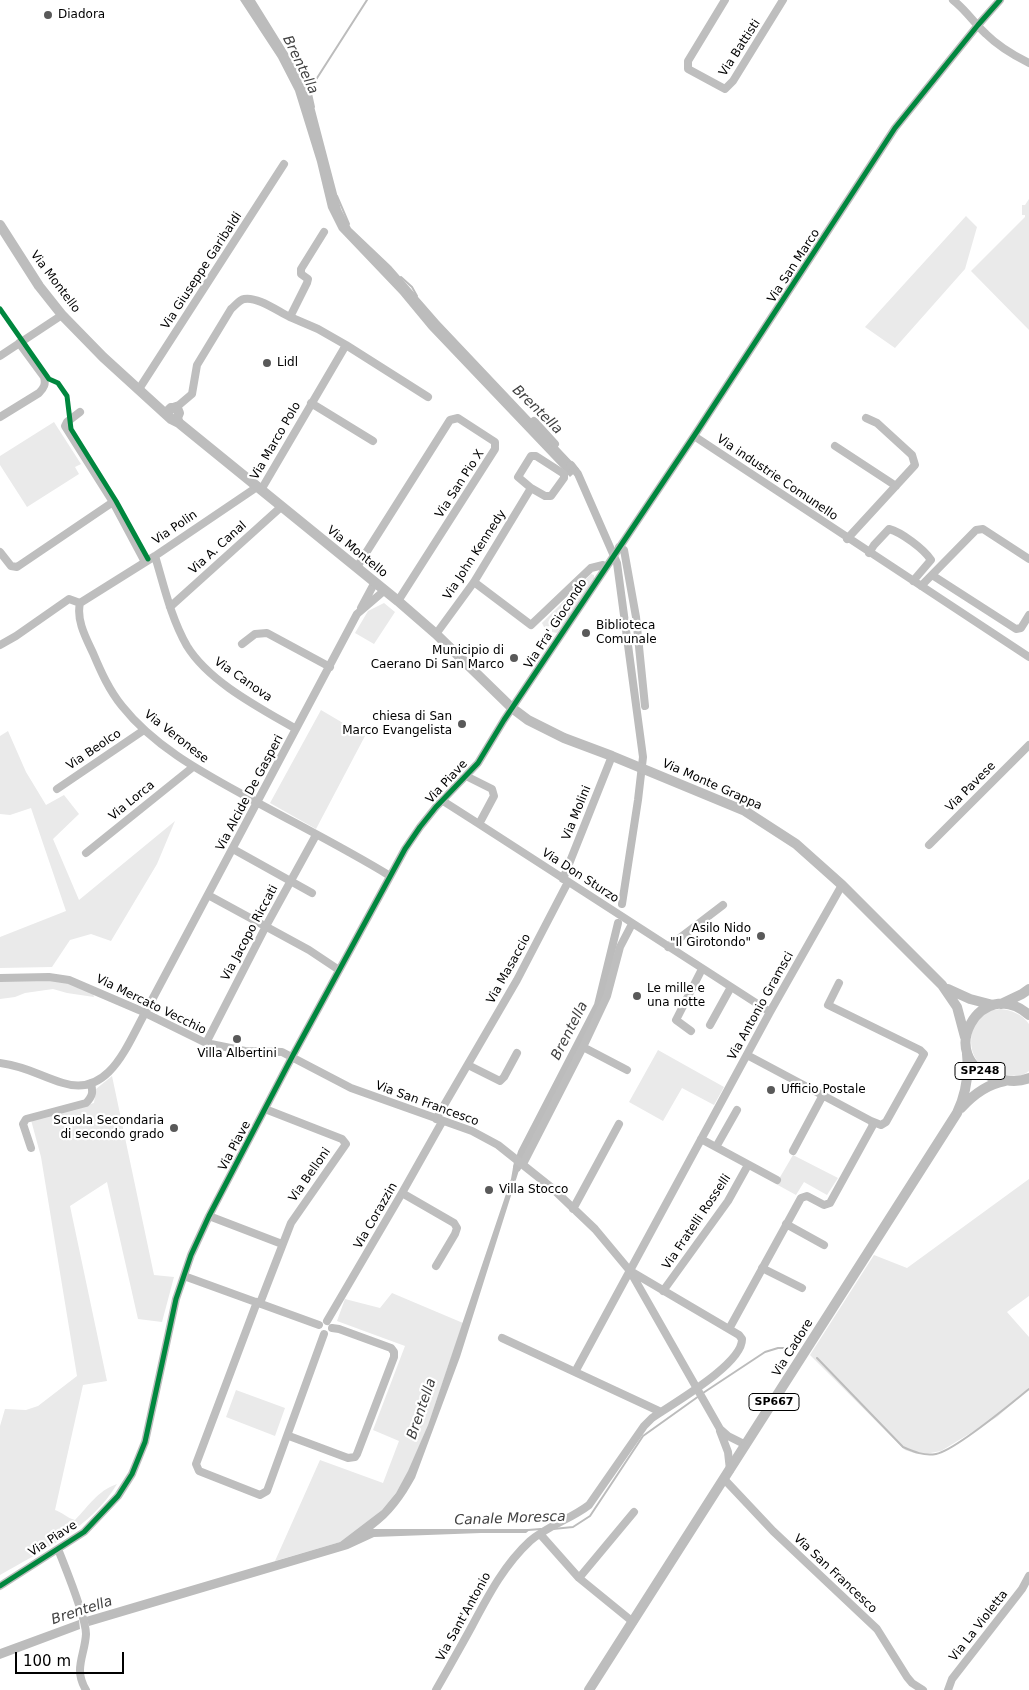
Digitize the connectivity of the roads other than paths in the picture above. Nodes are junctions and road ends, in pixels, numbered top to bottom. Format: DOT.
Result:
graph roads {
  1 [pos="725,0"];
  2 [pos="783,0"];
  3 [pos="953,0"];
  4 [pos="1000,0"];
  5 [pos="978,25"];
  6 [pos="1029,63"];
  7 [pos="284,164"];
  8 [pos="0,225"];
  9 [pos="324,232"];
  10 [pos="62,316"];
  11 [pos="290,317"];
  12 [pos="19,342"];
  13 [pos="346,345"];
  14 [pos="0,356"];
  15 [pos="139,389"];
  16 [pos="428,397"];
  17 [pos="311,403"];
  18 [pos="80,412"];
  19 [pos="173,413"];
  20 [pos="0,417"];
  21 [pos="866,418"];
  22 [pos="694,436"];
  23 [pos="374,441"];
  24 [pos="835,446"];
  25 [pos="896,486"];
  26 [pos="259,488"];
  27 [pos="532,488"];
  28 [pos="113,502"];
  29 [pos="282,507"];
  30 [pos="847,539"];
  31 [pos="617,550"];
  32 [pos="0,552"];
  33 [pos="869,553"];
  34 [pos="155,556"];
  35 [pos="1029,559"];
  36 [pos="145,562"];
  37 [pos="607,565"];
  38 [pos="357,567"];
  39 [pos="932,575"];
  40 [pos="913,581"];
  41 [pos="375,582"];
  42 [pos="474,582"];
  43 [pos="921,586"];
  44 [pos="385,590"];
  45 [pos="398,601"];
  46 [pos="80,603"];
  47 [pos="170,607"];
  48 [pos="357,614"];
  49 [pos="1029,615"];
  50 [pos="436,634"];
  51 [pos="242,644"];
  52 [pos="0,645"];
  53 [pos="1029,657"];
  54 [pos="330,666"];
  55 [pos="645,706"];
  56 [pos="512,708"];
  57 [pos="296,729"];
  58 [pos="144,730"];
  59 [pos="1029,745"];
  60 [pos="612,756"];
  61 [pos="192,767"];
  62 [pos="466,776"];
  63 [pos="56,789"];
  64 [pos="443,801"];
  65 [pos="257,803"];
  66 [pos="480,824"];
  67 [pos="316,835"];
  68 [pos="929,845"];
  69 [pos="233,849"];
  70 [pos="86,853"];
  71 [pos="390,876"];
  72 [pos="565,880"];
  73 [pos="290,881"];
  74 [pos="842,885"];
  75 [pos="312,893"];
  76 [pos="208,894"];
  77 [pos="723,904"];
  78 [pos="632,924"];
  79 [pos="266,926"];
  80 [pos="668,947"];
  81 [pos="702,969"];
  82 [pos="339,970"];
  83 [pos="0,978"];
  84 [pos="839,983"];
  85 [pos="942,985"];
  86 [pos="731,988"];
  87 [pos="1029,989"];
  88 [pos="998,1004"];
  89 [pos="770,1012"];
  90 [pos="145,1013"];
  91 [pos="1029,1015"];
  92 [pos="710,1025"];
  93 [pos="691,1032"];
  94 [pos="966,1037"];
  95 [pos="206,1043"];
  96 [pos="583,1047"];
  97 [pos="517,1053"];
  98 [pos="967,1054"];
  99 [pos="747,1055"];
  100 [pos="292,1057"];
  101 [pos="0,1063"];
  102 [pos="468,1065"];
  103 [pos="627,1070"];
  104 [pos="1029,1078"];
  105 [pos="1013,1081"];
  106 [pos="91,1083"];
  107 [pos="1029,1086"];
  108 [pos="823,1095"];
  109 [pos="265,1109"];
  110 [pos="737,1110"];
  111 [pos="957,1113"];
  112 [pos="439,1120"];
  113 [pos="871,1121"];
  114 [pos="619,1124"];
  115 [pos="701,1139"];
  116 [pos="716,1147"];
  117 [pos="30,1148"];
  118 [pos="793,1151"];
  119 [pos="523,1164"];
  120 [pos="748,1165"];
  121 [pos="777,1180"];
  122 [pos="402,1193"];
  123 [pos="573,1209"];
  124 [pos="209,1216"];
  125 [pos="786,1224"];
  126 [pos="282,1244"];
  127 [pos="824,1245"];
  128 [pos="436,1266"];
  129 [pos="762,1268"];
  130 [pos="630,1271"];
  131 [pos="184,1276"];
  132 [pos="802,1288"];
  133 [pos="663,1290"];
  134 [pos="259,1302"];
  135 [pos="319,1325"];
  136 [pos="330,1325"];
  137 [pos="729,1329"];
  138 [pos="324,1334"];
  139 [pos="502,1338"];
  140 [pos="575,1372"];
  141 [pos="698,1389"];
  142 [pos="661,1412"];
  143 [pos="720,1429"];
  144 [pos="289,1436"];
  145 [pos="727,1447"];
  146 [pos="744,1448"];
  147 [pos="727,1475"];
  148 [pos="634,1512"];
  149 [pos="541,1533"];
  150 [pos="58,1548"];
  151 [pos="1029,1576"];
  152 [pos="579,1578"];
  153 [pos="0,1586"];
  154 [pos="633,1622"];
  155 [pos="86,1690"];
  156 [pos="436,1690"];
  157 [pos="589,1690"];
  158 [pos="923,1690"];
  159 [pos="948,1690"];
  1 -- 2 [label="street, Via Battisti"];
  3 -- 5 [label="street"];
  4 -- 5 [label="street, Via San Marco"];
  5 -- 6 [label="street"];
  5 -- 22 [label="street, Via San Marco"];
  7 -- 15 [label="street, Via Giuseppe Garibaldi"];
  8 -- 10 [label="main road, Via Montello / SP248"];
  9 -- 11 [label="street"];
  10 -- 12 [label="street"];
  10 -- 15 [label="main road, Via Montello / SP248"];
  11 -- 13 [label="street"];
  11 -- 19 [label="street"];
  12 -- 14 [label="street"];
  12 -- 20 [label="street"];
  13 -- 16 [label="street"];
  13 -- 17 [label="street, Via Marco Polo"];
  15 -- 19 [label="main road, Via Montello / SP248"];
  17 -- 23 [label="street, Via Marco Polo"];
  17 -- 26 [label="street, Via Marco Polo"];
  18 -- 28 [label="street"];
  19 -- 26 [label="main road, Via Montello / SP248"];
  21 -- 25 [label="street"];
  22 -- 30 [label="street, Via industrie Comunello"];
  22 -- 31 [label="street, Via San Marco"];
  24 -- 25 [label="street"];
  25 -- 30 [label="street"];
  26 -- 29 [label="main road, Via Montello / SP248"];
  26 -- 34 [label="street, Via Polin"];
  27 -- 27 [label="street"];
  27 -- 42 [label="street, Via John Kennedy"];
  28 -- 32 [label="street"];
  28 -- 36 [label="street"];
  29 -- 38 [label="main road, Via Montello / SP248"];
  29 -- 47 [label="street, Via A. Canal"];
  30 -- 33 [label="street, Via industrie Comunello"];
  31 -- 37 [label="street, Via Fra' Giocondo"];
  31 -- 55 [label="street"];
  33 -- 40 [label="street, Via industrie Comunello"];
  33 -- 40 [label="street"];
  34 -- 36 [label="street, Via Polin"];
  34 -- 47 [label="street, Via Canova"];
  35 -- 39 [label="street"];
  36 -- 46 [label="street, Via Polin"];
  37 -- 42 [label="street"];
  37 -- 56 [label="street, Via Fra' Giocondo"];
  38 -- 41 [label="main road, Via Montello / SP248"];
  38 -- 45 [label="street, Via San Pio X"];
  39 -- 43 [label="street"];
  39 -- 49 [label="street"];
  40 -- 43 [label="street, Via industrie Comunello"];
  41 -- 44 [label="main road, Via Montello / SP248"];
  41 -- 48 [label="street"];
  42 -- 50 [label="street, Via John Kennedy"];
  43 -- 53 [label="street, Via industrie Comunello"];
  44 -- 45 [label="main road, Via Montello / SP248"];
  44 -- 48 [label="street, Via Alcide De Gasperi"];
  45 -- 50 [label="main road, Via Montello / SP248"];
  46 -- 52 [label="street, Via Polin"];
  46 -- 58 [label="street, Via Veronese"];
  47 -- 57 [label="street, Via Canova"];
  48 -- 54 [label="street, Via Alcide De Gasperi"];
  50 -- 56 [label="main road, Via Montello / SP248"];
  51 -- 54 [label="street"];
  54 -- 57 [label="street, Via Alcide De Gasperi"];
  56 -- 60 [label="main road, Via Monte Grappa / SP248"];
  56 -- 62 [label="street, Via Piave"];
  57 -- 65 [label="street, Via Alcide De Gasperi"];
  58 -- 61 [label="street, Via Veronese"];
  58 -- 63 [label="street, Via Beolco"];
  59 -- 68 [label="street, Via Pavese"];
  60 -- 72 [label="street, Via Molini"];
  60 -- 74 [label="main road, Via Monte Grappa / SP248"];
  61 -- 65 [label="street, Via Veronese"];
  61 -- 70 [label="street, Via Lorca"];
  62 -- 64 [label="street, Via Piave"];
  62 -- 66 [label="street"];
  64 -- 66 [label="street, Via Don Sturzo"];
  64 -- 71 [label="street, Via Piave"];
  65 -- 67 [label="street, Via Veronese"];
  65 -- 69 [label="street, Via Alcide De Gasperi"];
  66 -- 72 [label="street, Via Don Sturzo"];
  67 -- 71 [label="street, Via Veronese"];
  67 -- 73 [label="street, Via Jacopo Riccati"];
  69 -- 73 [label="street"];
  69 -- 76 [label="street, Via Alcide De Gasperi"];
  71 -- 82 [label="street, Via Piave"];
  72 -- 78 [label="street, Via Don Sturzo"];
  72 -- 102 [label="street, Via Masaccio"];
  73 -- 75 [label="street"];
  73 -- 79 [label="street, Via Jacopo Riccati"];
  74 -- 85 [label="main road, Via Monte Grappa / SP248"];
  74 -- 89 [label="street, Via Antonio Gramsci"];
  76 -- 79 [label="street"];
  76 -- 90 [label="street, Via Alcide De Gasperi"];
  77 -- 80 [label="street"];
  78 -- 80 [label="street, Via Don Sturzo"];
  78 -- 96 [label="street"];
  79 -- 82 [label="street"];
  79 -- 95 [label="street, Via Jacopo Riccati"];
  80 -- 81 [label="street, Via Don Sturzo"];
  81 -- 86 [label="street, Via Don Sturzo"];
  81 -- 93 [label="street"];
  82 -- 100 [label="street, Via Piave"];
  83 -- 90 [label="street, Via Mercato Vecchio"];
  84 -- 113 [label="street"];
  85 -- 88 [label="main road, Via Monte Grappa / SP248"];
  85 -- 94 [label="main road, Via Monte Grappa / SP248"];
  86 -- 89 [label="street, Via Don Sturzo"];
  86 -- 92 [label="street"];
  87 -- 88 [label="main road"];
  88 -- 91 [label="main road, Via Monte Grappa / SP248"];
  88 -- 94 [label="main road, Via Monte Grappa / SP248"];
  89 -- 99 [label="street, Via Antonio Gramsci"];
  90 -- 95 [label="street, Via Mercato Vecchio"];
  90 -- 106 [label="street, Via Alcide De Gasperi"];
  94 -- 98 [label="main road, Via Monte Grappa / SP248"];
  95 -- 100 [label="street, Via Mercato Vecchio"];
  96 -- 103 [label="street"];
  96 -- 119 [label="street"];
  97 -- 102 [label="street"];
  98 -- 105 [label="main road, SP248"];
  98 -- 111 [label="main road, Via Cadore / SP667"];
  99 -- 108 [label="street"];
  99 -- 115 [label="street, Via Antonio Gramsci"];
  100 -- 109 [label="street, Via Piave"];
  100 -- 112 [label="street, Via San Francesco"];
  101 -- 106 [label="street"];
  102 -- 112 [label="street, Via Masaccio"];
  104 -- 105 [label="main road, SP248"];
  105 -- 107 [label="main road, SP248"];
  105 -- 111 [label="main road, Via Cadore / SP667"];
  106 -- 117 [label="street"];
  108 -- 113 [label="street"];
  108 -- 118 [label="street"];
  109 -- 124 [label="street, Via Piave"];
  109 -- 126 [label="street, Via Belloni"];
  110 -- 116 [label="street"];
  111 -- 146 [label="main road, Via Cadore / SP667"];
  112 -- 119 [label="street, Via San Francesco"];
  112 -- 122 [label="street, Via Corazzin"];
  113 -- 125 [label="street"];
  114 -- 123 [label="street"];
  115 -- 116 [label="street"];
  115 -- 130 [label="street, Via Antonio Gramsci"];
  116 -- 120 [label="street"];
  119 -- 123 [label="street, Via San Francesco"];
  120 -- 121 [label="street"];
  120 -- 133 [label="street, Via Fratelli Rosselli"];
  122 -- 128 [label="street"];
  122 -- 136 [label="street, Via Corazzin"];
  123 -- 130 [label="street, Via San Francesco"];
  124 -- 126 [label="street"];
  124 -- 131 [label="street, Via Piave"];
  125 -- 127 [label="street"];
  125 -- 129 [label="street"];
  126 -- 134 [label="street, Via Belloni"];
  129 -- 132 [label="street"];
  129 -- 137 [label="street"];
  130 -- 133 [label="street"];
  130 -- 140 [label="street"];
  130 -- 141 [label="street, Via San Francesco"];
  131 -- 134 [label="street"];
  131 -- 150 [label="street, Via Piave"];
  133 -- 137 [label="street"];
  134 -- 135 [label="street"];
  134 -- 144 [label="street, Via Belloni"];
  135 -- 136 [label="street"];
  135 -- 138 [label="street"];
  136 -- 138 [label="street"];
  136 -- 144 [label="street"];
  137 -- 141 [label="street"];
  138 -- 144 [label="street, Via Belloni"];
  139 -- 140 [label="street"];
  140 -- 142 [label="street"];
  141 -- 142 [label="street, Via Sant'Antonio"];
  141 -- 143 [label="street, Via San Francesco"];
  142 -- 149 [label="street, Via Sant'Antonio"];
  143 -- 145 [label="street"];
  143 -- 146 [label="street, Via San Francesco"];
  145 -- 146 [label="street"];
  145 -- 147 [label="street"];
  146 -- 147 [label="main road, Via Cadore / SP667"];
  147 -- 154 [label="main road, Via Cadore / SP667"];
  147 -- 158 [label="street, Via San Francesco"];
  148 -- 152 [label="street"];
  149 -- 152 [label="street"];
  149 -- 156 [label="street, Via Sant'Antonio"];
  150 -- 153 [label="street, Via Piave"];
  150 -- 155 [label="street"];
  151 -- 159 [label="street, Via La Violetta"];
  152 -- 154 [label="street"];
  154 -- 157 [label="main road, Via Cadore / SP667"];
}
